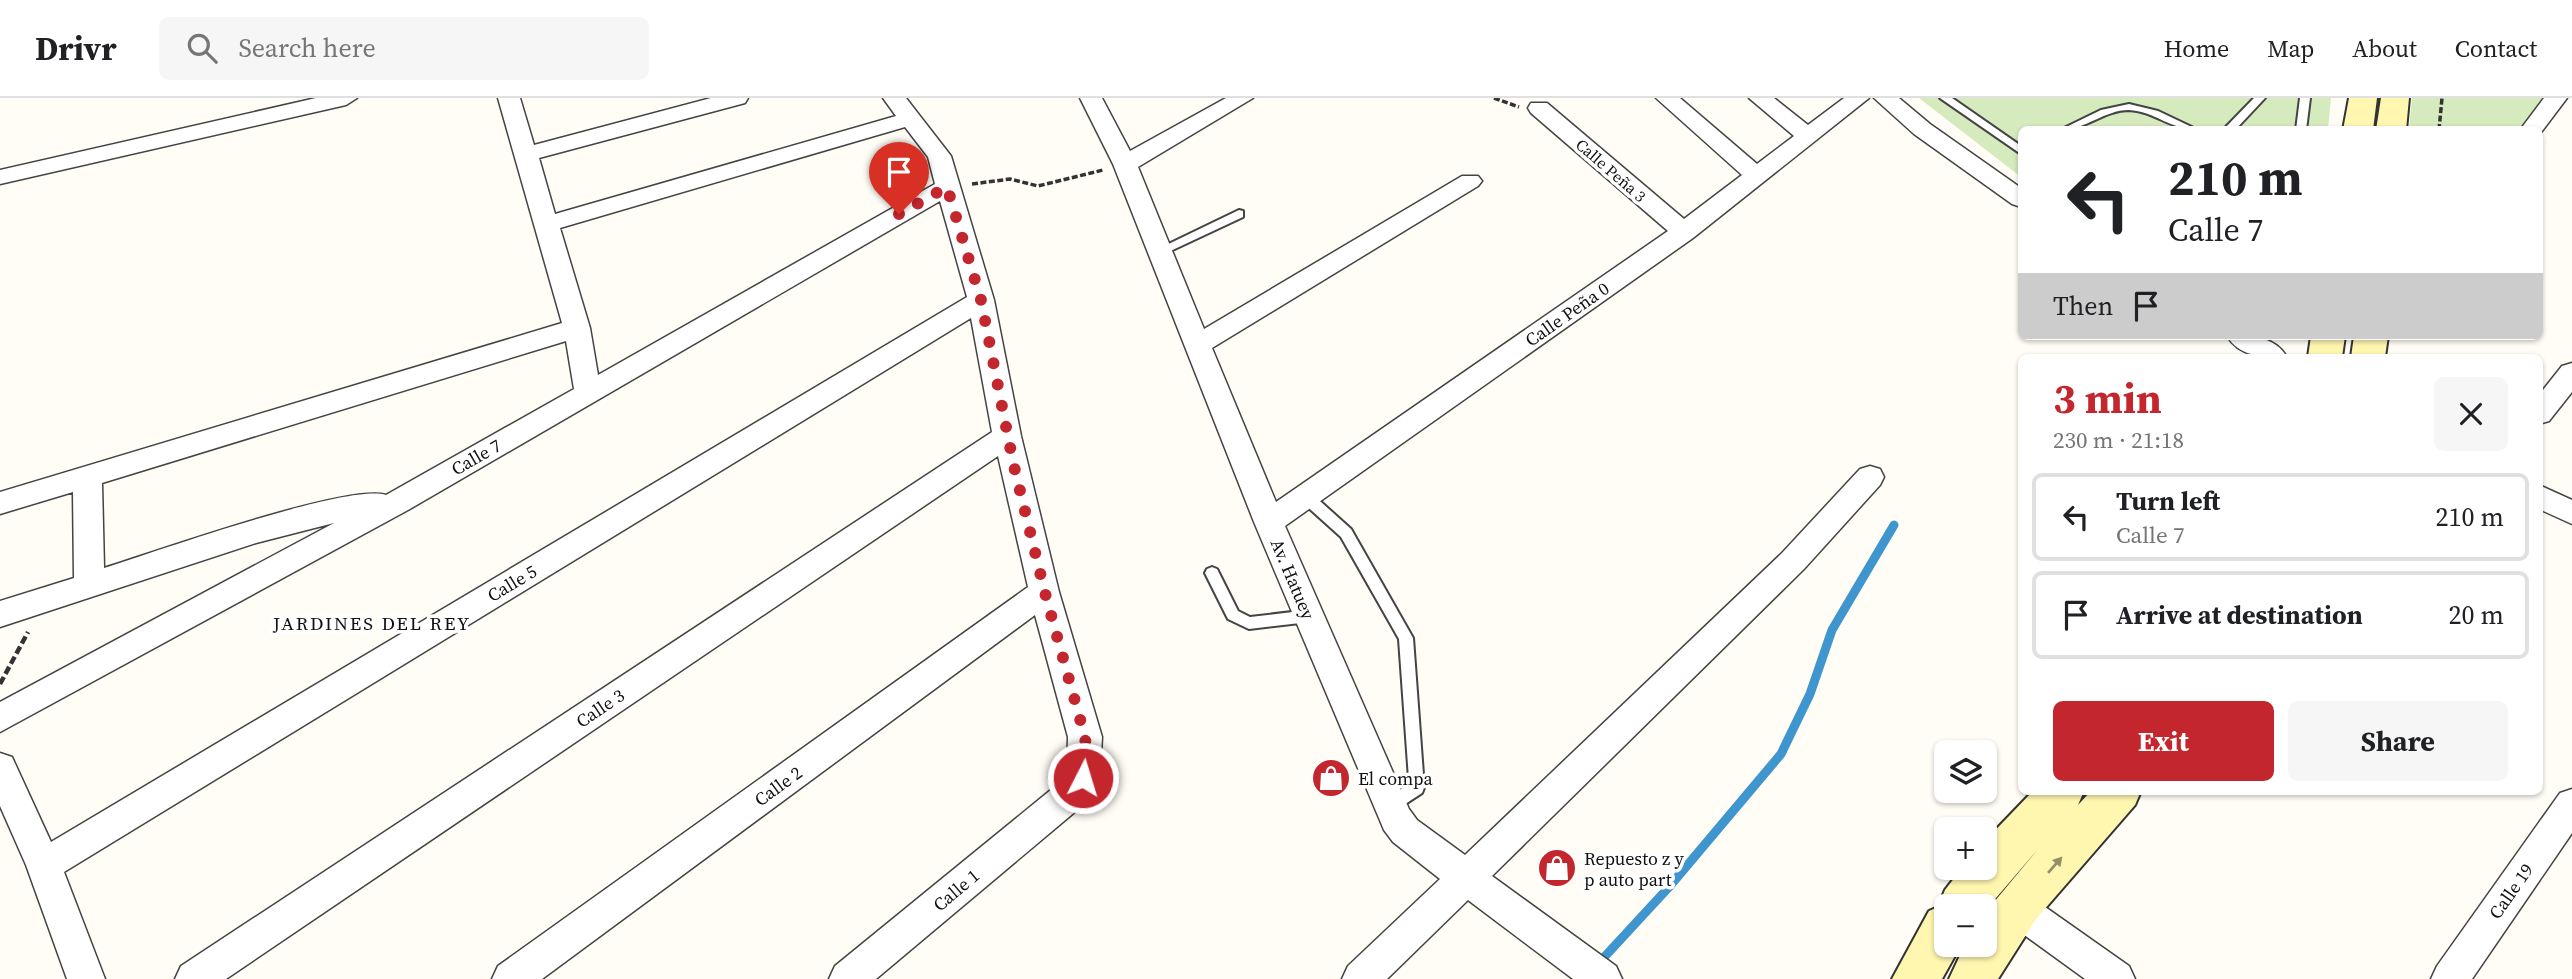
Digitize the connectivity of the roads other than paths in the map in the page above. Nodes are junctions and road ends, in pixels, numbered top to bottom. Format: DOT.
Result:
graph roads {
  1 [pos="346,98"];
  2 [pos="509,98"];
  3 [pos="737,98"];
  4 [pos="894,98"];
  5 [pos="1091,98"];
  6 [pos="1242,98"];
  7 [pos="1667,98"];
  8 [pos="1760,98"];
  9 [pos="1858,98"];
  10 [pos="1885,98"];
  11 [pos="1945,98"];
  12 [pos="2260,98"];
  13 [pos="2305,98"];
  14 [pos="2363,98"];
  15 [pos="2395,98"];
  16 [pos="2556,98"];
  17 [pos="1539,108"];
  18 [pos="909,119"];
  19 [pos="2072,126"];
  20 [pos="2183,126"];
  21 [pos="2232,126"];
  22 [pos="2302,126"];
  23 [pos="2359,126"];
  24 [pos="2392,126"];
  25 [pos="2534,126"];
  26 [pos="1808,136"];
  27 [pos="2018,149"];
  28 [pos="524,155"];
  29 [pos="1125,164"];
  30 [pos="1757,176"];
  31 [pos="0,177"];
  32 [pos="1470,181"];
  33 [pos="947,187"];
  34 [pos="2018,197"];
  35 [pos="1240,214"];
  36 [pos="547,224"];
  37 [pos="1684,232"];
  38 [pos="1160,251"];
  39 [pos="981,300"];
  40 [pos="577,328"];
  41 [pos="2246,340"];
  42 [pos="1198,345"];
  43 [pos="2269,354"];
  44 [pos="2572,373"];
  45 [pos="587,392"];
  46 [pos="2543,409"];
  47 [pos="1007,436"];
  48 [pos="87,477"];
  49 [pos="1870,477"];
  50 [pos="1306,497"];
  51 [pos="2543,498"];
  52 [pos="398,502"];
  53 [pos="0,503"];
  54 [pos="2572,513"];
  55 [pos="1269,522"];
  56 [pos="1212,573"];
  57 [pos="89,585"];
  58 [pos="1045,593"];
  59 [pos="0,614"];
  60 [pos="1309,616"];
  61 [pos="0,718"];
  62 [pos="0,768"];
  63 [pos="2058,795"];
  64 [pos="2116,795"];
  65 [pos="2572,804"];
  66 [pos="1390,807"];
  67 [pos="44,865"];
  68 [pos="1466,875"];
  69 [pos="1970,894"];
  70 [pos="2018,909"];
  71 [pos="1934,948"];
  72 [pos="1602,978"];
  73 [pos="86,979"];
  74 [pos="194,979"];
  75 [pos="511,979"];
  76 [pos="848,979"];
  77 [pos="1361,979"];
  78 [pos="1916,979"];
  79 [pos="1973,979"];
  80 [pos="2116,979"];
  81 [pos="2450,979"];
  1 -- 31 [label="street"];
  2 -- 28 [label="street"];
  3 -- 28 [label="street"];
  4 -- 18 [label="street, Calle 1"];
  5 -- 29 [label="street, Av. Hatuey"];
  6 -- 29 [label="street"];
  7 -- 30 [label="street"];
  8 -- 26 [label="street"];
  9 -- 26 [label="street, Calle Peña 0"];
  10 -- 34 [label="street"];
  11 -- 27 [label="lane"];
  12 -- 21 [label="lane"];
  13 -- 22 [label="lane"];
  14 -- 23 [label="main road"];
  15 -- 24 [label="main road"];
  16 -- 25 [label="street"];
  17 -- 37 [label="street, Calle Peña 3"];
  18 -- 33 [label="street, Calle 1"];
  18 -- 36 [label="street"];
  19 -- 20 [label="lane"];
  26 -- 30 [label="street, Calle Peña 0"];
  28 -- 36 [label="street"];
  29 -- 38 [label="street, Av. Hatuey"];
  30 -- 37 [label="street, Calle Peña 0"];
  32 -- 42 [label="street"];
  33 -- 39 [label="street, Calle 1"];
  33 -- 45 [label="street, Calle 7"];
  35 -- 38 [label="lane"];
  36 -- 40 [label="street"];
  37 -- 50 [label="street, Calle Peña 0"];
  38 -- 42 [label="street, Av. Hatuey"];
  39 -- 47 [label="street, Calle 1"];
  39 -- 67 [label="street, Calle 5"];
  40 -- 45 [label="street"];
  40 -- 48 [label="street"];
  41 -- 43 [label="street"];
  42 -- 55 [label="street, Av. Hatuey"];
  44 -- 46 [label="street"];
  45 -- 52 [label="street, Calle 7"];
  47 -- 58 [label="street, Calle 1"];
  47 -- 74 [label="street, Calle 3"];
  48 -- 53 [label="street"];
  48 -- 57 [label="street"];
  49 -- 68 [label="street"];
  50 -- 55 [label="street, Calle Peña 0"];
  50 -- 66 [label="lane"];
  51 -- 54 [label="street"];
  52 -- 57 [label="street"];
  52 -- 61 [label="street, Calle 7"];
  55 -- 60 [label="street, Av. Hatuey"];
  56 -- 60 [label="lane"];
  57 -- 59 [label="street"];
  58 -- 75 [label="street, Calle 2"];
  58 -- 76 [label="street, Calle 1"];
  60 -- 66 [label="street, Av. Hatuey"];
  62 -- 67 [label="street"];
  63 -- 69 [label="main road"];
  70 -- 64 [label="main road, one-way"];
  65 -- 81 [label="street, Calle 19"];
  66 -- 68 [label="street, Av. Hatuey"];
  67 -- 73 [label="street"];
  68 -- 72 [label="street, Av. Hatuey"];
  68 -- 77 [label="street"];
  70 -- 79 [label="main road"];
  70 -- 80 [label="street"];
  71 -- 78 [label="main road"];
}
